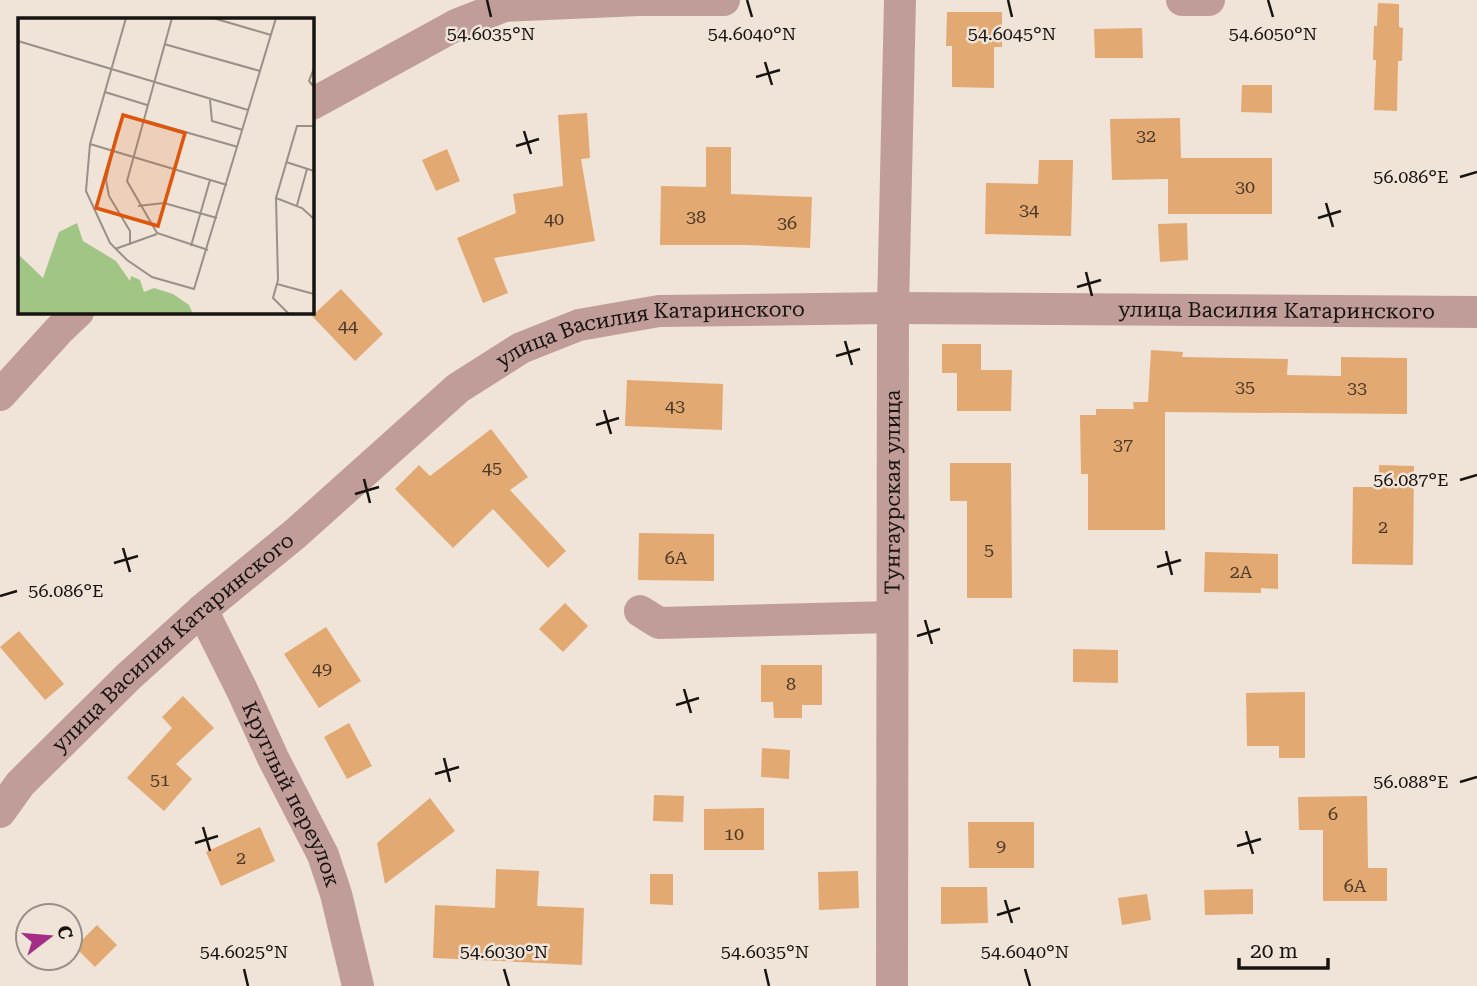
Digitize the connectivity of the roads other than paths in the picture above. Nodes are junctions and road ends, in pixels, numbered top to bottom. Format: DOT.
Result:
graph roads {
  1 [pos="724,0"];
  2 [pos="900,0"];
  3 [pos="1182,0"];
  4 [pos="1209,0"];
  5 [pos="313,103"];
  6 [pos="893,308"];
  7 [pos="1477,312"];
  8 [pos="77,313"];
  9 [pos="0,394"];
  10 [pos="202,610"];
  11 [pos="640,611"];
  12 [pos="892,617"];
  13 [pos="0,811"];
  14 [pos="358,986"];
  15 [pos="892,986"];
  1 -- 5 [label="street"];
  2 -- 6 [label="street, Тунгаурская улица"];
  3 -- 4 [label="street"];
  6 -- 7 [label="street, улица Василия Катаринского"];
  6 -- 10 [label="street, улица Василия Катаринского"];
  6 -- 12 [label="street, Тунгаурская улица"];
  8 -- 9 [label="street"];
  10 -- 13 [label="street, улица Василия Катаринского"];
  10 -- 14 [label="street, Круглый переулок"];
  11 -- 12 [label="street"];
  12 -- 15 [label="street, Тунгаурская улица"];
}
